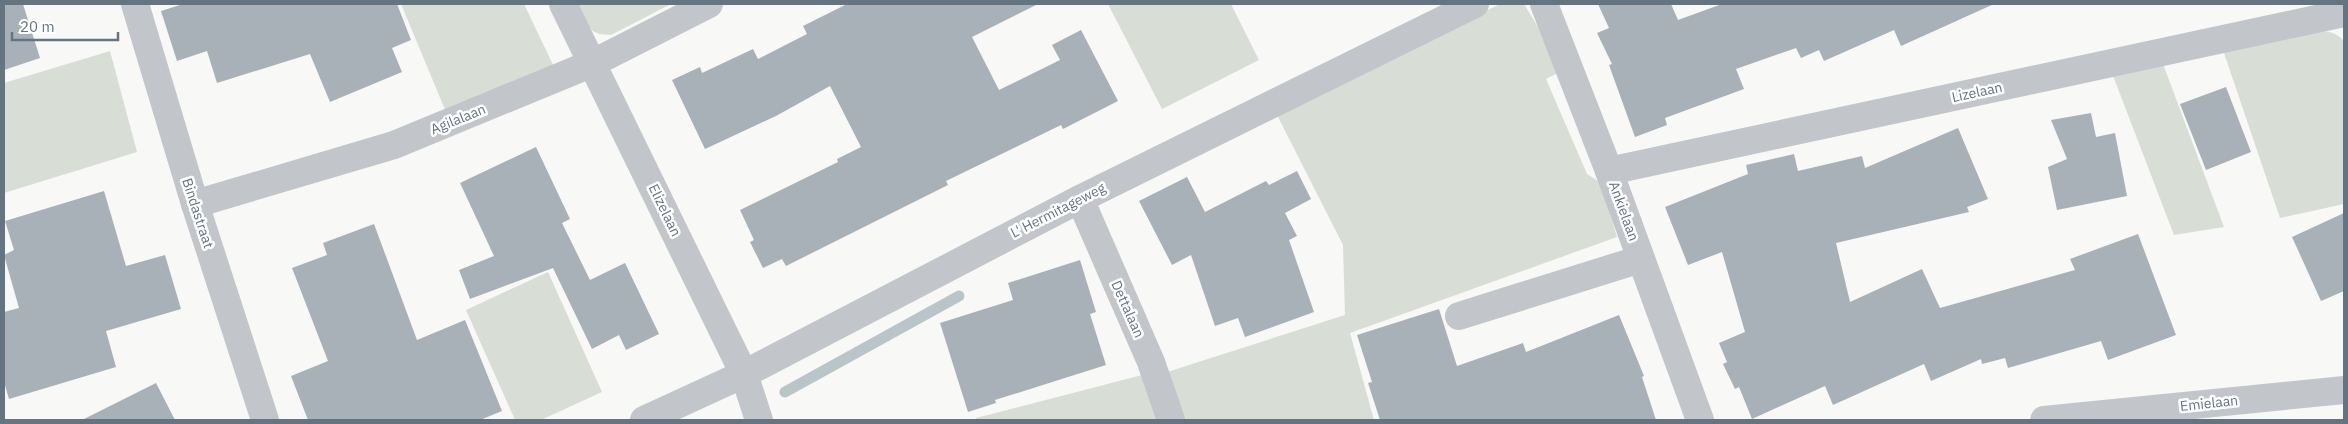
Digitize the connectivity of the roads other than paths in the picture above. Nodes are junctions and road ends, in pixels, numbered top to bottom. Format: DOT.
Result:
graph roads {
  1 [pos="135,4"];
  2 [pos="563,4"];
  3 [pos="709,4"];
  4 [pos="1475,4"];
  5 [pos="1544,4"];
  6 [pos="2344,14"];
  7 [pos="594,63"];
  8 [pos="1609,171"];
  9 [pos="1080,199"];
  10 [pos="195,204"];
  11 [pos="1641,259"];
  12 [pos="1459,316"];
  13 [pos="744,374"];
  14 [pos="2344,390"];
  15 [pos="265,420"];
  16 [pos="644,420"];
  17 [pos="759,420"];
  18 [pos="1171,420"];
  19 [pos="1700,420"];
  20 [pos="2044,420"];
  1 -- 10 [label="street, Bindastraat"];
  2 -- 7 [label="street, Elizelaan"];
  3 -- 7 [label="street, Agilalaan"];
  4 -- 9 [label="street, L' Hermitageweg"];
  5 -- 8 [label="street, Ankielaan"];
  6 -- 8 [label="street, Lizelaan"];
  7 -- 10 [label="street, Agilalaan"];
  7 -- 13 [label="street, Elizelaan"];
  8 -- 11 [label="street, Ankielaan"];
  9 -- 13 [label="street, L' Hermitageweg"];
  9 -- 18 [label="street, Dettalaan"];
  10 -- 15 [label="street, Bindastraat"];
  11 -- 12 [label="street"];
  11 -- 19 [label="street, Ankielaan"];
  13 -- 16 [label="street, L' Hermitageweg"];
  13 -- 17 [label="street, Elizelaan"];
  14 -- 20 [label="street, Emielaan"];
}
